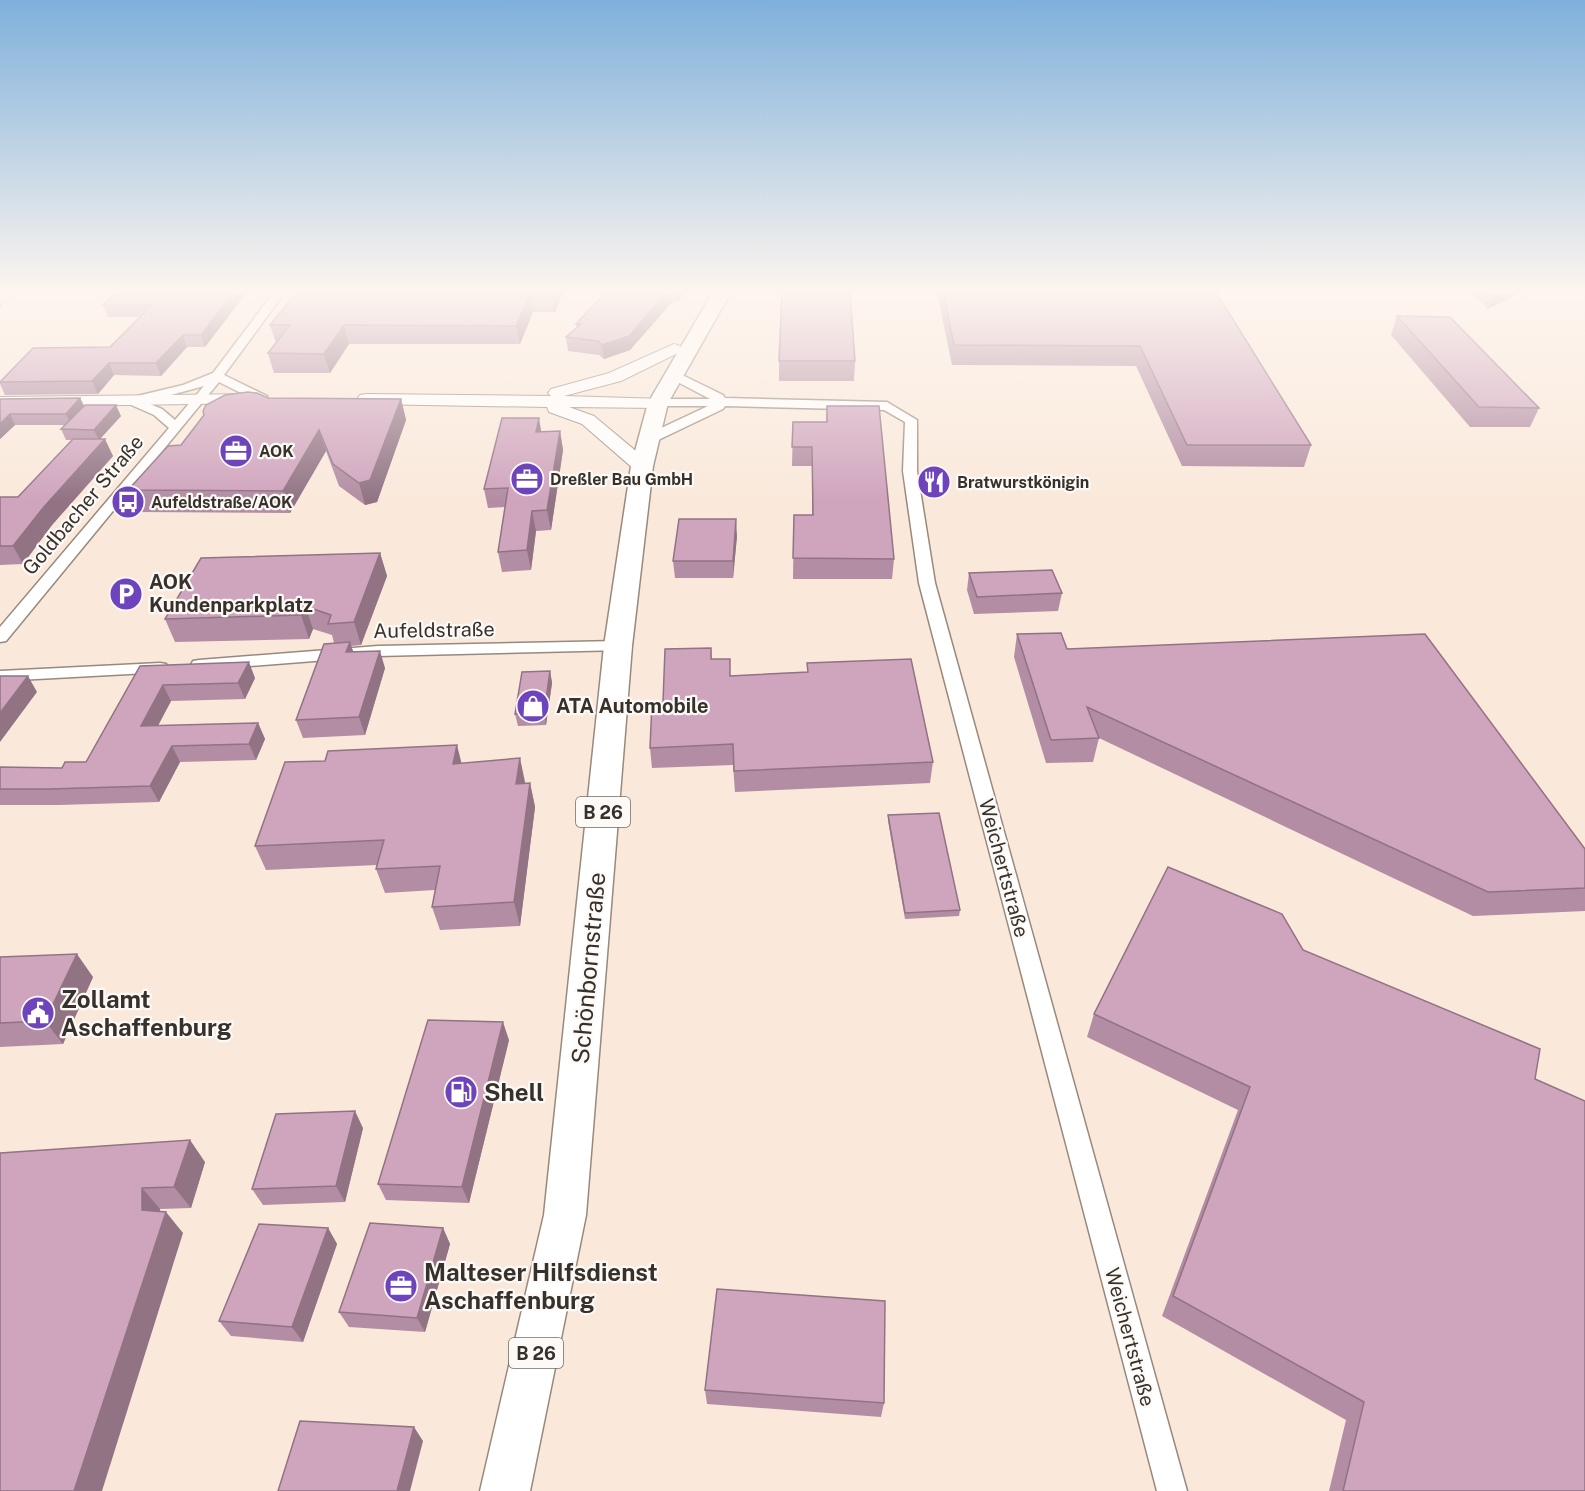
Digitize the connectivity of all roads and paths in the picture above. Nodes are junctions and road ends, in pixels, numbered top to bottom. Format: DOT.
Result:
graph roads {
  1 [pos="228,362"];
  2 [pos="647,362"];
  3 [pos="667,362"];
  4 [pos="682,362"];
  5 [pos="674,375"];
  6 [pos="217,376"];
  7 [pos="263,399"];
  8 [pos="283,399"];
  9 [pos="347,399"];
  10 [pos="133,401"];
  11 [pos="526,401"];
  12 [pos="0,402"];
  13 [pos="729,402"];
  14 [pos="658,403"];
  15 [pos="207,409"];
  16 [pos="176,427"];
  17 [pos="647,440"];
  18 [pos="642,466"];
  19 [pos="0,637"];
  20 [pos="618,646"];
  21 [pos="0,676"];
  22 [pos="506,1491"];
  23 [pos="1172,1491"];
  1 -- 6 [label="street"];
  2 -- 11 [label="main road"];
  3 -- 14 [label="main road, Schönbornstraße"];
  4 -- 5 [label="main road, Schönbornstraße"];
  5 -- 13 [label="street, Weichertstraße"];
  5 -- 14 [label="main road, Schönbornstraße"];
  6 -- 7 [label="street"];
  6 -- 10 [label="street"];
  6 -- 15 [label="street"];
  7 -- 8 [label="main road"];
  7 -- 15 [label="main road"];
  9 -- 11 [label="main road, Weichertstraße"];
  10 -- 12 [label="main road, Goldbacher Straße"];
  10 -- 15 [label="main road, Goldbacher Straße"];
  10 -- 16 [label="street, Goldbacher Straße"];
  11 -- 14 [label="main road, Weichertstraße"];
  11 -- 18 [label="main road"];
  13 -- 14 [label="street, Weichertstraße"];
  13 -- 17 [label="street"];
  13 -- 23 [label="street, Weichertstraße"];
  14 -- 17 [label="main road, Schönbornstraße / B 26"];
  15 -- 16 [label="street, Goldbacher Straße"];
  16 -- 19 [label="street, Goldbacher Straße"];
  17 -- 18 [label="main road, Schönbornstraße / B 26"];
  18 -- 20 [label="main road, Schönbornstraße / B 26"];
  20 -- 21 [label="street, Aufeldstraße"];
  20 -- 22 [label="main road, Schönbornstraße / B 26"];
}
